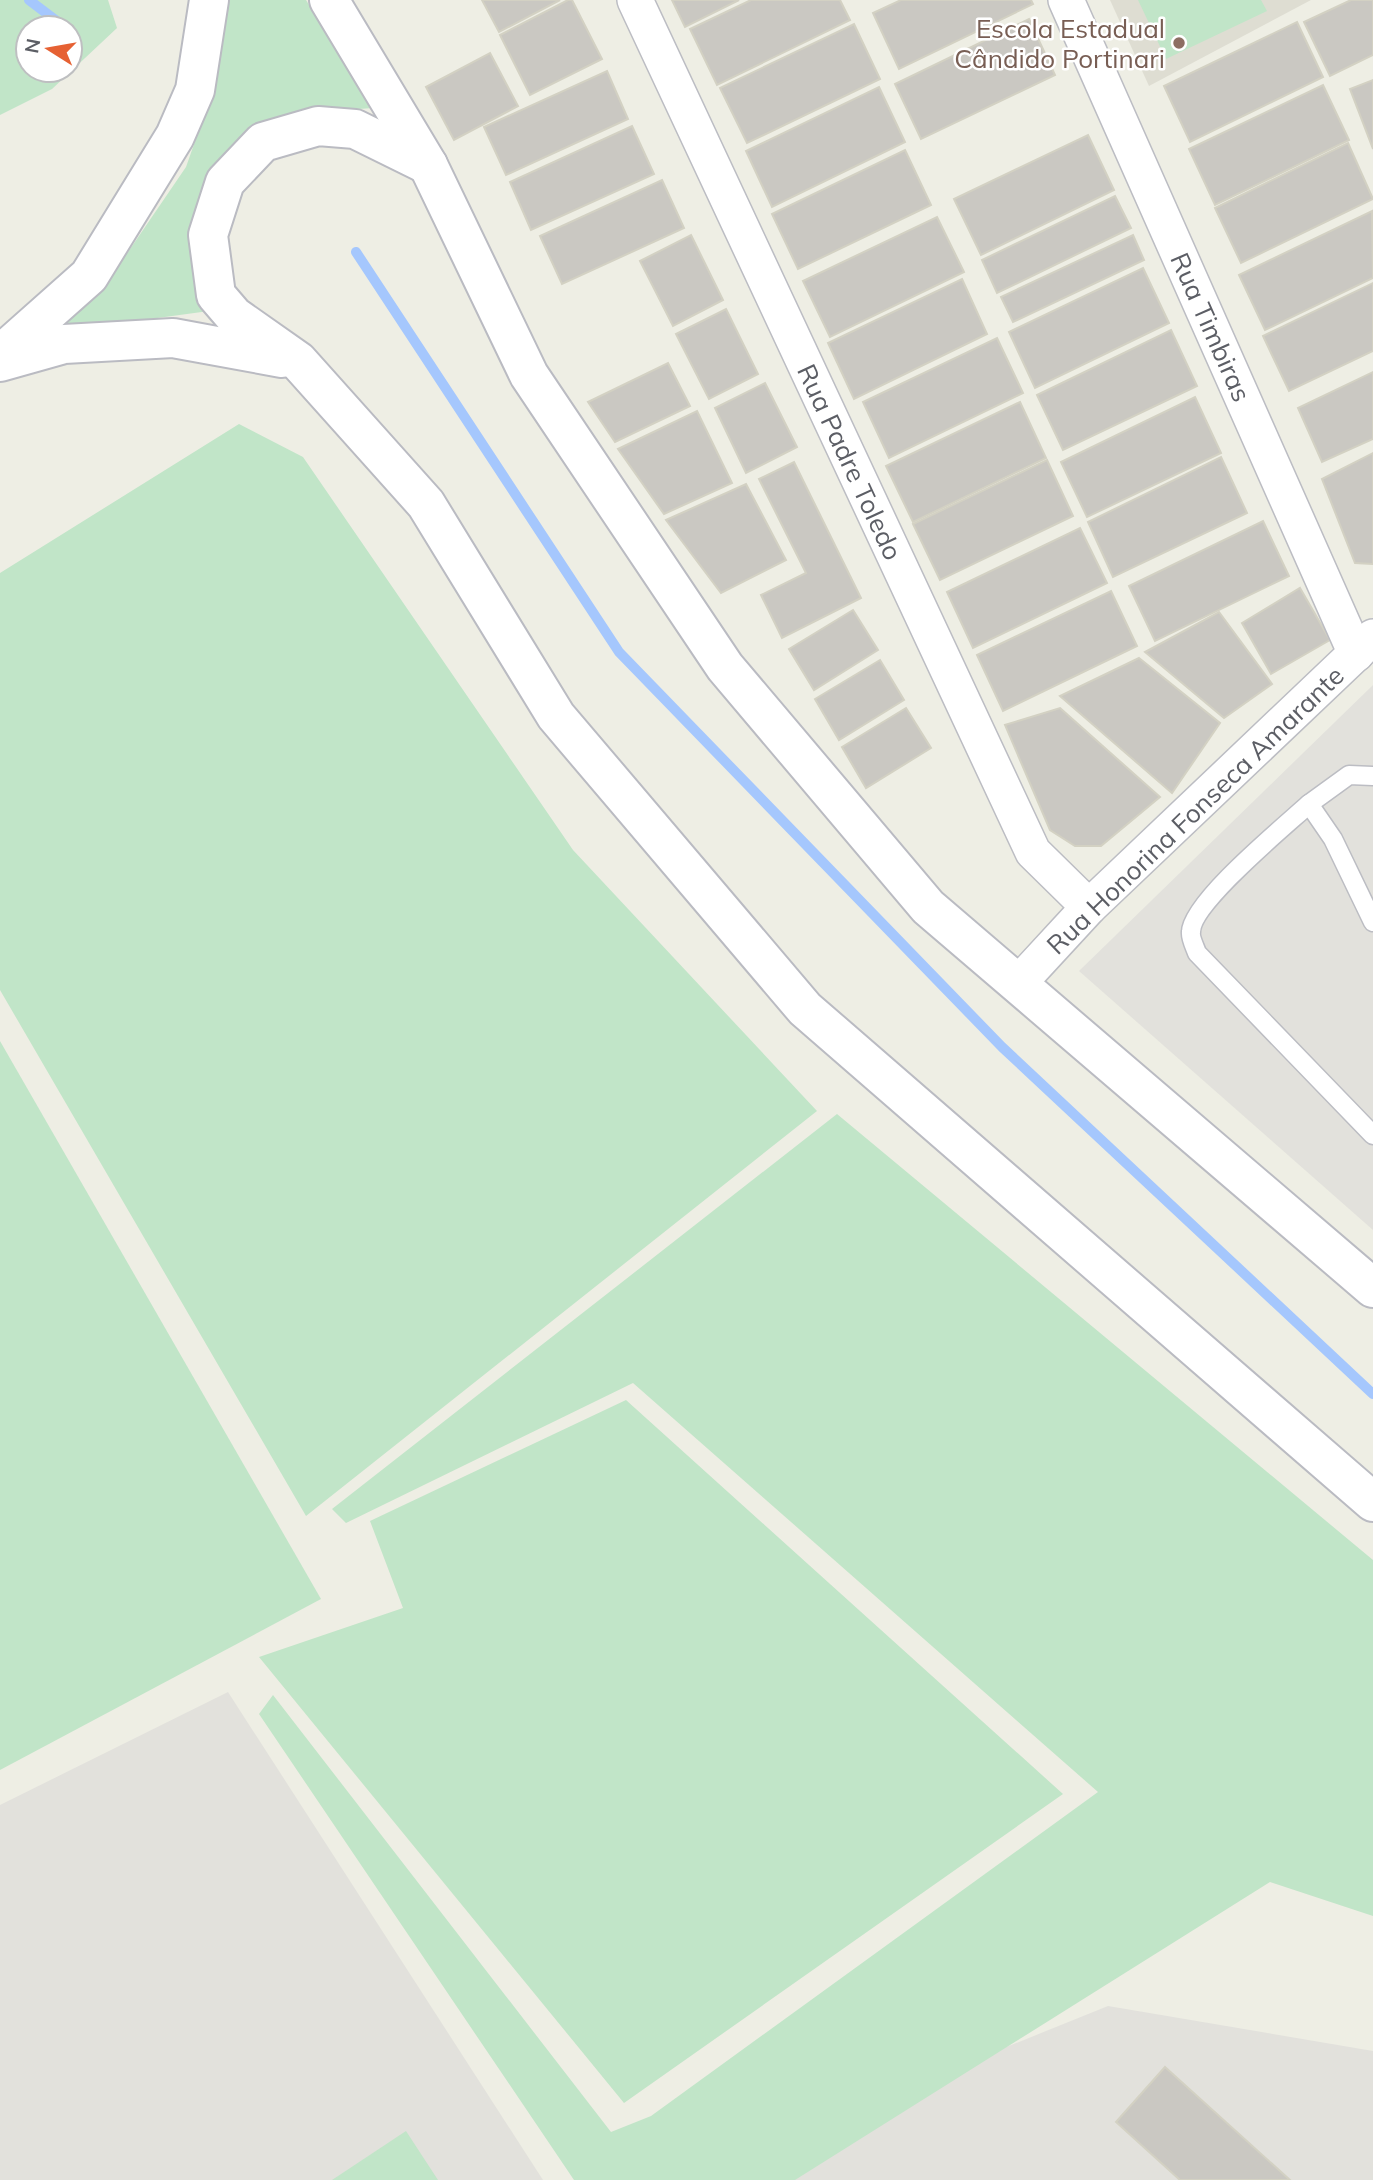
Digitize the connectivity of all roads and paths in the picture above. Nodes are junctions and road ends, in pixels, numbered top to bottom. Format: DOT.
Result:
graph roads {
  1 [pos="209,0"];
  2 [pos="329,0"];
  3 [pos="635,0"];
  4 [pos="1066,0"];
  5 [pos="428,165"];
  6 [pos="0,355"];
  7 [pos="298,361"];
  8 [pos="0,362"];
  9 [pos="1364,645"];
  10 [pos="1373,776"];
  11 [pos="1309,804"];
  12 [pos="1089,907"];
  13 [pos="1373,922"];
  14 [pos="1018,984"];
  15 [pos="1373,1135"];
  16 [pos="1373,1288"];
  17 [pos="1373,1502"];
  1 -- 6 [label="main road"];
  2 -- 5 [label="main road"];
  3 -- 12 [label="street, Rua Padre Toledo"];
  4 -- 9 [label="street, Rua Timbiras"];
  5 -- 7 [label="main road"];
  5 -- 14 [label="main road"];
  7 -- 8 [label="main road"];
  7 -- 17 [label="main road"];
  9 -- 12 [label="street, Rua Honorina Fonseca Amarante"];
  10 -- 11 [label="lane"];
  11 -- 13 [label="lane"];
  11 -- 15 [label="lane"];
  12 -- 14 [label="street, Rua Honorina Fonseca Amarante"];
  14 -- 16 [label="main road"];
}
